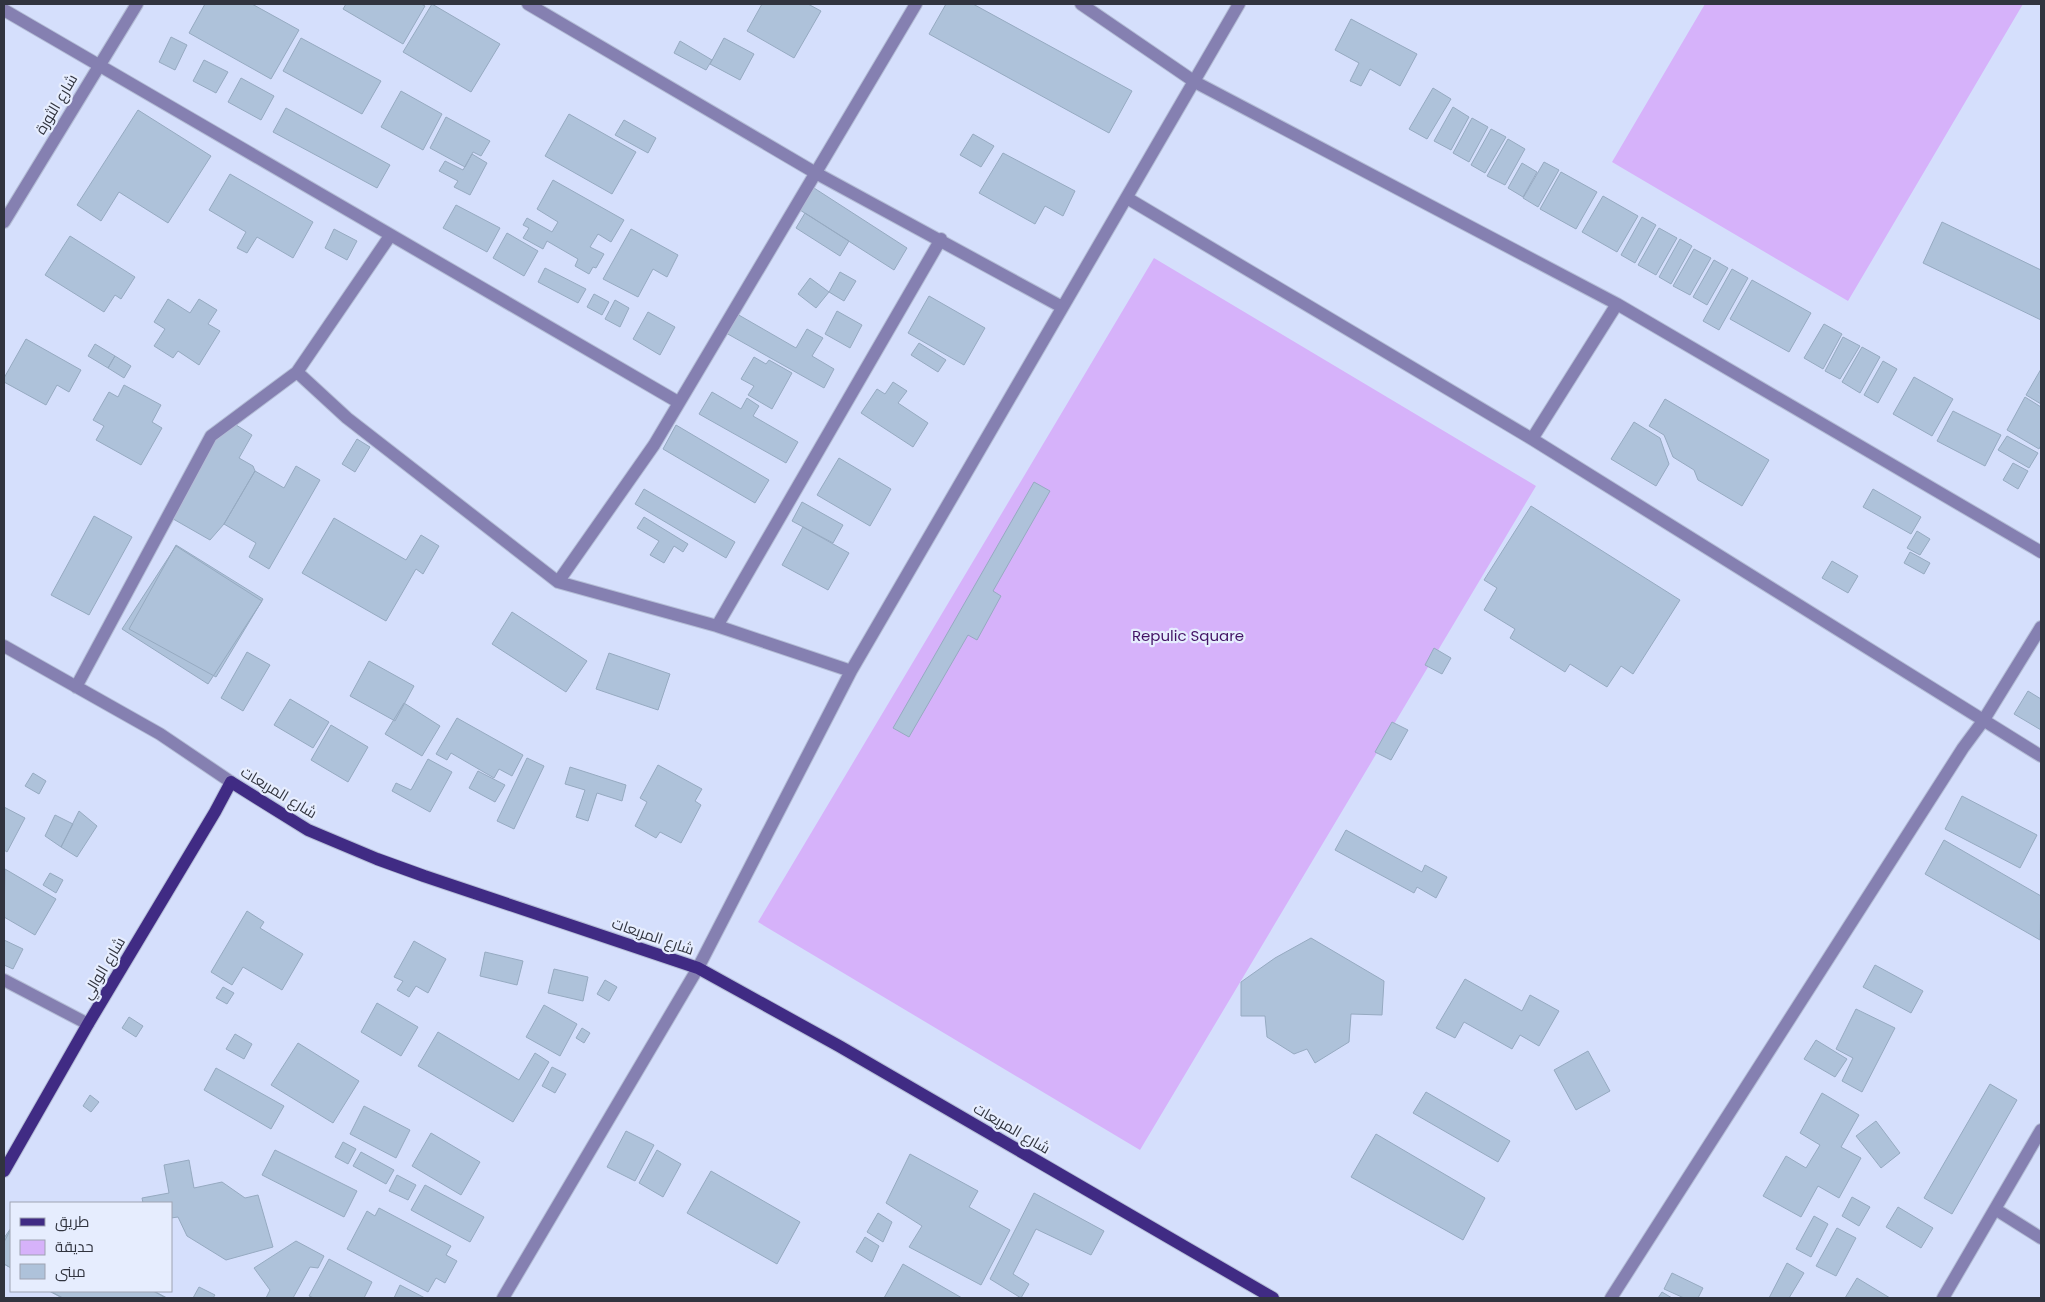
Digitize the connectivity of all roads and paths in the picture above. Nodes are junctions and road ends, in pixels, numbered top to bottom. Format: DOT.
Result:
graph roads {
  1 [pos="136,4"];
  2 [pos="528,4"];
  3 [pos="916,4"];
  4 [pos="1080,4"];
  5 [pos="1239,4"];
  6 [pos="4,10"];
  7 [pos="99,65"];
  8 [pos="1195,82"];
  9 [pos="814,172"];
  10 [pos="1127,198"];
  11 [pos="4,222"];
  12 [pos="390,236"];
  13 [pos="941,239"];
  14 [pos="1617,304"];
  15 [pos="1062,307"];
  16 [pos="297,372"];
  17 [pos="678,402"];
  18 [pos="1532,439"];
  19 [pos="2041,552"];
  20 [pos="558,582"];
  21 [pos="717,626"];
  22 [pos="2041,627"];
  23 [pos="4,646"];
  24 [pos="851,671"];
  25 [pos="76,687"];
  26 [pos="1983,721"];
  27 [pos="2041,756"];
  28 [pos="231,782"];
  29 [pos="698,968"];
  30 [pos="4,980"];
  31 [pos="88,1024"];
  32 [pos="2041,1130"];
  33 [pos="4,1171"];
  34 [pos="1995,1209"];
  35 [pos="2041,1238"];
  36 [pos="503,1298"];
  37 [pos="1273,1298"];
  38 [pos="1611,1298"];
  39 [pos="1944,1298"];
  1 -- 7 [label="street, شارع الثورة"];
  2 -- 9 [label="street"];
  3 -- 9 [label="street"];
  4 -- 8 [label="street"];
  5 -- 8 [label="street"];
  6 -- 7 [label="street"];
  7 -- 11 [label="street, شارع الثورة"];
  7 -- 12 [label="street"];
  8 -- 10 [label="street"];
  8 -- 14 [label="street"];
  9 -- 13 [label="street"];
  9 -- 17 [label="street"];
  10 -- 15 [label="street"];
  10 -- 18 [label="street"];
  12 -- 16 [label="street"];
  12 -- 17 [label="street"];
  13 -- 15 [label="street"];
  13 -- 21 [label="street"];
  14 -- 18 [label="street"];
  14 -- 19 [label="street"];
  15 -- 24 [label="street"];
  16 -- 20 [label="street"];
  16 -- 25 [label="street"];
  17 -- 20 [label="street"];
  18 -- 26 [label="street"];
  20 -- 21 [label="street"];
  21 -- 24 [label="street"];
  22 -- 26 [label="street"];
  23 -- 25 [label="street, شارع المربعات"];
  24 -- 29 [label="street"];
  25 -- 28 [label="street, شارع المربعات"];
  26 -- 27 [label="street"];
  26 -- 38 [label="street"];
  28 -- 29 [label="main road, شارع المربعات"];
  28 -- 31 [label="main road, شارع الوالي"];
  29 -- 36 [label="street"];
  29 -- 37 [label="main road, شارع المربعات"];
  30 -- 31 [label="street"];
  31 -- 33 [label="main road, شارع الوالي"];
  32 -- 34 [label="street"];
  34 -- 35 [label="street"];
  34 -- 39 [label="street"];
}
